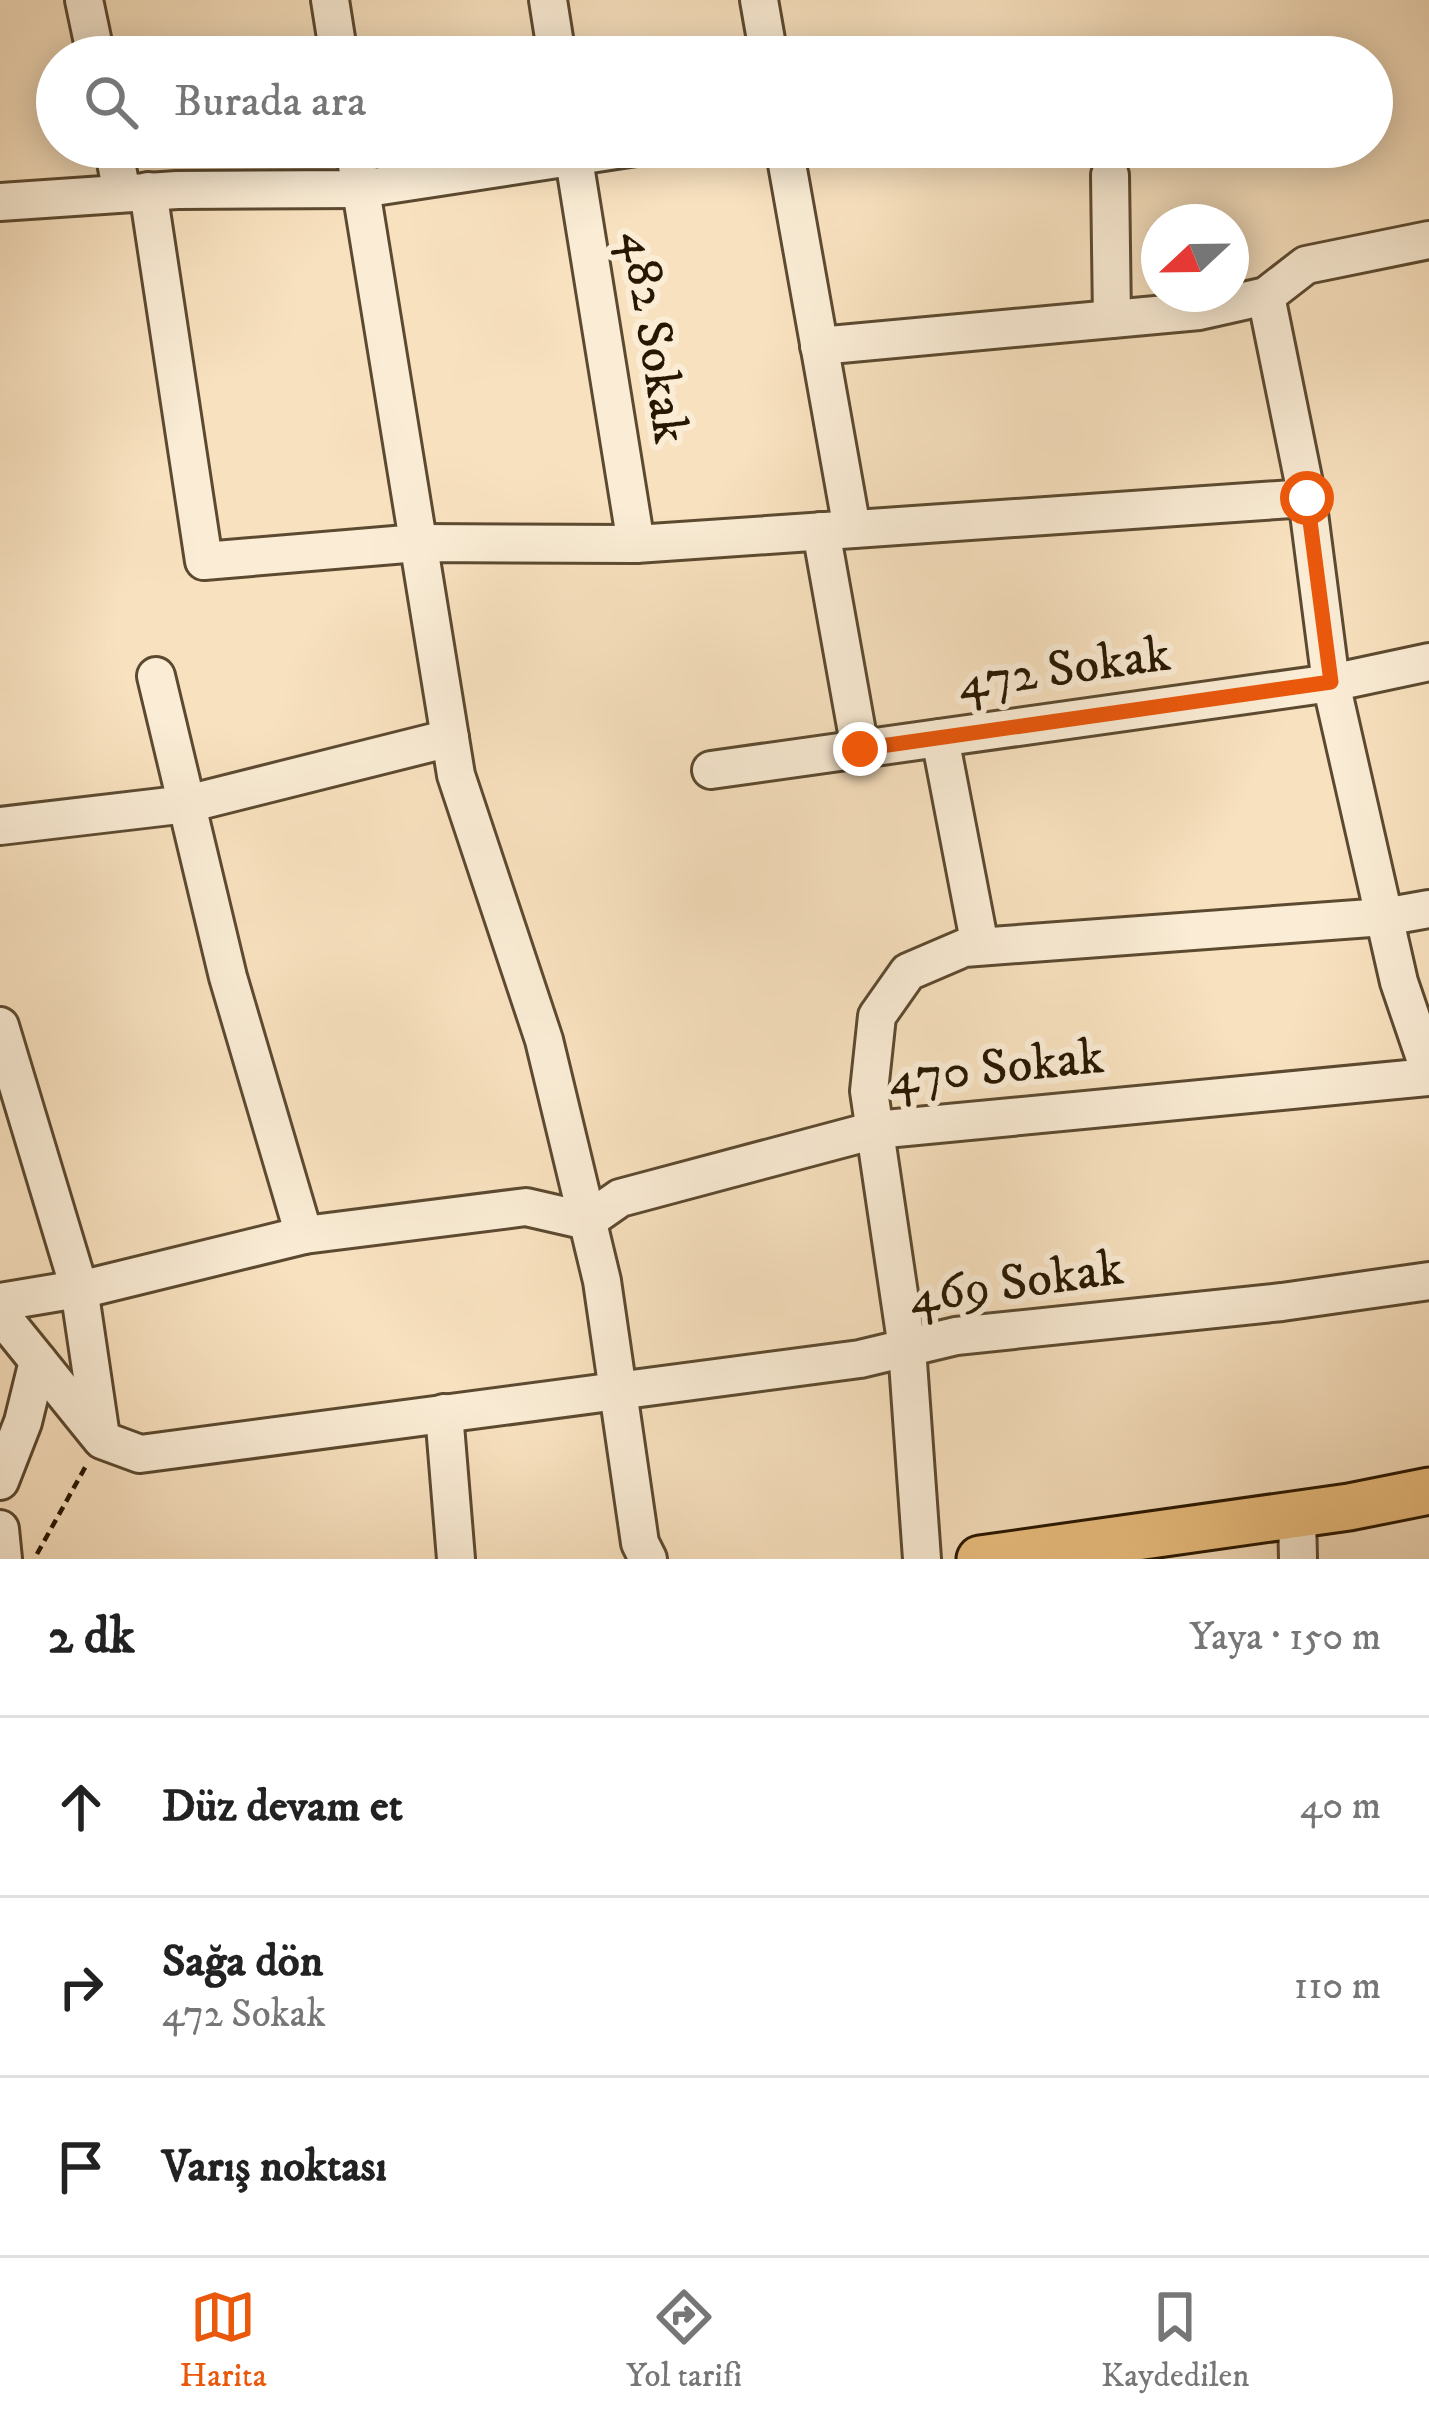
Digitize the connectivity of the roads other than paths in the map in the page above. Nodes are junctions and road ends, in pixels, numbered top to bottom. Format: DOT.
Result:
graph roads {
  1 [pos="84,0"];
  2 [pos="330,0"];
  3 [pos="548,0"];
  4 [pos="759,0"];
  5 [pos="91,36"];
  6 [pos="336,36"];
  7 [pos="554,36"];
  8 [pos="765,36"];
  9 [pos="123,168"];
  10 [pos="358,168"];
  11 [pos="478,168"];
  12 [pos="576,168"];
  13 [pos="788,168"];
  14 [pos="1110,175"];
  15 [pos="361,189"];
  16 [pos="135,192"];
  17 [pos="0,202"];
  18 [pos="1429,240"];
  19 [pos="1266,296"];
  20 [pos="1112,319"];
  21 [pos="819,346"];
  22 [pos="1307,498"];
  23 [pos="836,530"];
  24 [pos="418,544"];
  25 [pos="636,544"];
  26 [pos="1429,662"];
  27 [pos="156,676"];
  28 [pos="1331,682"];
  29 [pos="450,737"];
  30 [pos="940,738"];
  31 [pos="860,749"];
  32 [pos="711,770"];
  33 [pos="187,804"];
  34 [pos="0,826"];
  35 [pos="1429,909"];
  36 [pos="1384,917"];
  37 [pos="980,946"];
  38 [pos="0,1026"];
  39 [pos="1429,1074"];
  40 [pos="875,1130"];
  41 [pos="587,1220"];
  42 [pos="304,1235"];
  43 [pos="1429,1281"];
  44 [pos="79,1288"];
  45 [pos="0,1303"];
  46 [pos="0,1314"];
  47 [pos="908,1348"];
  48 [pos="38,1361"];
  49 [pos="618,1390"];
  50 [pos="444,1413"];
  51 [pos="102,1440"];
  52 [pos="0,1481"];
  53 [pos="1429,1491"];
  54 [pos="0,1529"];
  55 [pos="1297,1537"];
  56 [pos="3,1559"];
  57 [pos="456,1559"];
  58 [pos="648,1559"];
  59 [pos="922,1559"];
  60 [pos="980,1559"];
  1 -- 5 [label="street"];
  2 -- 6 [label="street"];
  3 -- 7 [label="street"];
  4 -- 8 [label="street"];
  9 -- 16 [label="street"];
  10 -- 15 [label="street"];
  11 -- 15 [label="street"];
  12 -- 25 [label="street, 482 Sokak"];
  13 -- 21 [label="street"];
  14 -- 20 [label="street"];
  15 -- 16 [label="street"];
  15 -- 24 [label="street"];
  16 -- 17 [label="street"];
  16 -- 24 [label="street"];
  18 -- 19 [label="street"];
  19 -- 20 [label="street"];
  19 -- 22 [label="street"];
  20 -- 21 [label="street"];
  21 -- 23 [label="street"];
  22 -- 23 [label="street"];
  22 -- 28 [label="street"];
  23 -- 25 [label="street"];
  23 -- 31 [label="street"];
  24 -- 25 [label="street"];
  24 -- 29 [label="street"];
  26 -- 28 [label="street, 472 Sokak"];
  27 -- 33 [label="street"];
  28 -- 30 [label="street, 472 Sokak"];
  28 -- 36 [label="street"];
  29 -- 33 [label="street"];
  29 -- 41 [label="street"];
  30 -- 31 [label="street, 472 Sokak"];
  30 -- 37 [label="street"];
  31 -- 32 [label="street, 472 Sokak"];
  33 -- 34 [label="street"];
  33 -- 42 [label="street"];
  35 -- 36 [label="street"];
  36 -- 37 [label="street"];
  36 -- 39 [label="street"];
  37 -- 40 [label="street"];
  38 -- 44 [label="street"];
  39 -- 40 [label="street, 470 Sokak"];
  40 -- 41 [label="street, 470 Sokak"];
  40 -- 47 [label="street"];
  41 -- 42 [label="street"];
  41 -- 49 [label="street"];
  42 -- 44 [label="street"];
  43 -- 47 [label="street, 469 Sokak"];
  44 -- 45 [label="street"];
  44 -- 51 [label="street"];
  46 -- 48 [label="street"];
  47 -- 49 [label="street, 469 Sokak"];
  47 -- 59 [label="street"];
  48 -- 51 [label="street"];
  48 -- 52 [label="street"];
  49 -- 50 [label="street, 469 Sokak"];
  49 -- 58 [label="street"];
  50 -- 51 [label="street, 469 Sokak"];
  50 -- 57 [label="street"];
  53 -- 55 [label="main road"];
  54 -- 56 [label="street"];
  55 -- 60 [label="main road"];
}
